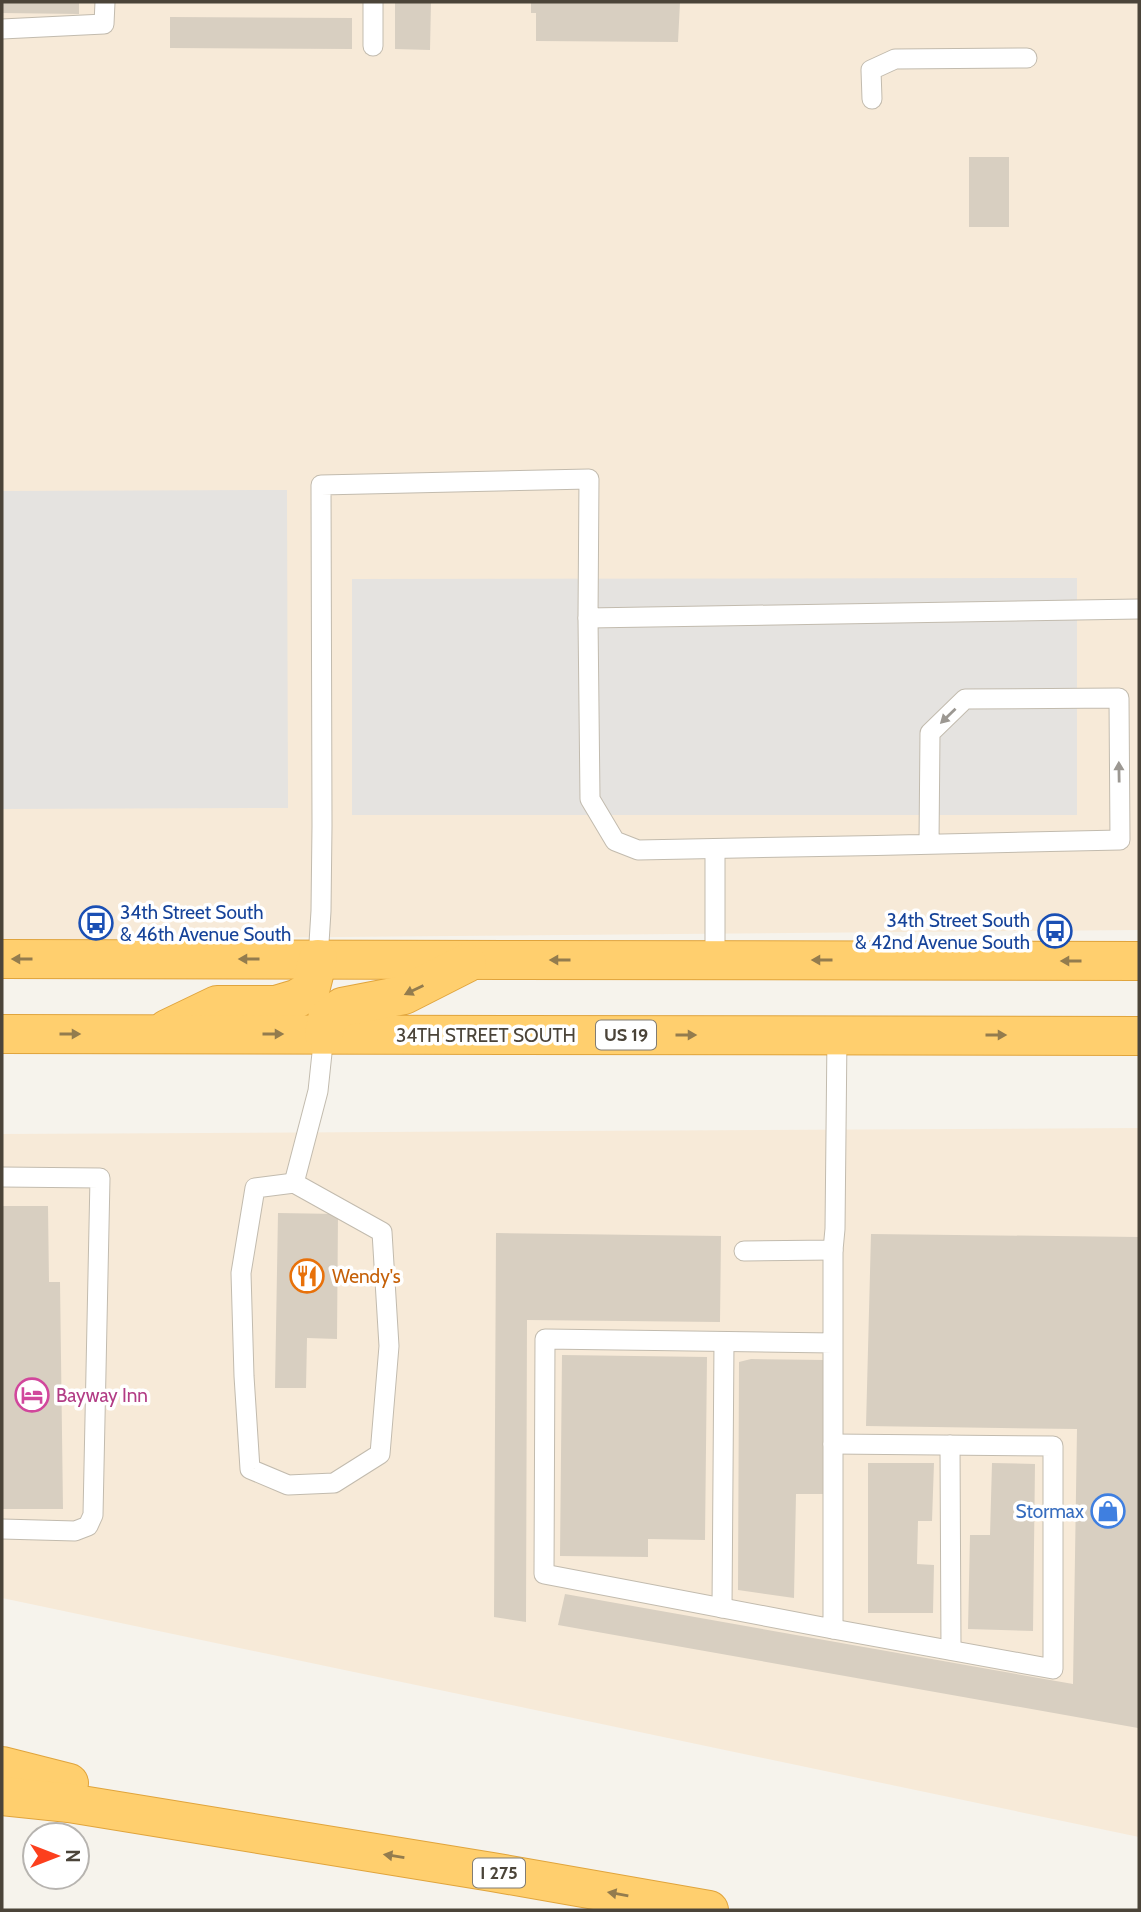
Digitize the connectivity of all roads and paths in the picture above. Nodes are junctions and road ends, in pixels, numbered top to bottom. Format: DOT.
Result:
graph roads {
  1 [pos="105,2"];
  2 [pos="373,2"];
  3 [pos="2,29"];
  4 [pos="373,46"];
  5 [pos="1027,58"];
  6 [pos="872,99"];
  7 [pos="1139,608"];
  8 [pos="588,618"];
  9 [pos="929,844"];
  10 [pos="715,849"];
  11 [pos="2,959"];
  12 [pos="318,959"];
  13 [pos="475,959"];
  14 [pos="715,960"];
  15 [pos="1139,961"];
  16 [pos="2,1034"];
  17 [pos="156,1034"];
  18 [pos="324,1034"];
  19 [pos="837,1035"];
  20 [pos="1139,1035"];
  21 [pos="2,1177"];
  22 [pos="294,1182"];
  23 [pos="833,1250"];
  24 [pos="744,1251"];
  25 [pos="724,1342"];
  26 [pos="833,1343"];
  27 [pos="833,1444"];
  28 [pos="950,1445"];
  29 [pos="2,1529"];
  30 [pos="722,1608"];
  31 [pos="833,1629"];
  32 [pos="951,1650"];
  33 [pos="2,1766"];
  34 [pos="2,1796"];
  35 [pos="288,1839"];
  36 [pos="709,1910"];
  1 -- 3 [label="lane"];
  2 -- 4 [label="lane"];
  5 -- 6 [label="lane"];
  7 -- 8 [label="lane"];
  8 -- 10 [label="lane"];
  8 -- 12 [label="lane"];
  9 -- 9 [label="lane, one-way"];
  9 -- 10 [label="lane"];
  10 -- 14 [label="lane"];
  12 -- 11 [label="highway, one-way"];
  12 -- 13 [label="highway"];
  12 -- 17 [label="highway"];
  14 -- 13 [label="highway, one-way"];
  13 -- 18 [label="highway, one-way"];
  15 -- 14 [label="highway, one-way"];
  16 -- 17 [label="highway, 34TH STREET SOUTH / US 19, one-way"];
  17 -- 18 [label="highway, 34TH STREET SOUTH / US 19, one-way"];
  18 -- 19 [label="highway, 34TH STREET SOUTH / US 19, one-way"];
  18 -- 22 [label="lane"];
  19 -- 20 [label="highway, 34TH STREET SOUTH / US 19, one-way"];
  19 -- 23 [label="lane"];
  21 -- 29 [label="lane"];
  22 -- 22 [label="lane"];
  23 -- 24 [label="lane"];
  23 -- 26 [label="lane"];
  25 -- 26 [label="lane"];
  25 -- 30 [label="lane"];
  25 -- 30 [label="lane"];
  26 -- 27 [label="lane"];
  27 -- 28 [label="lane"];
  27 -- 31 [label="lane"];
  28 -- 32 [label="lane"];
  28 -- 32 [label="lane"];
  30 -- 31 [label="lane"];
  31 -- 32 [label="lane"];
  33 -- 35 [label="highway"];
  34 -- 35 [label="highway, I 275"];
  36 -- 35 [label="highway, I 275, one-way"];
}
